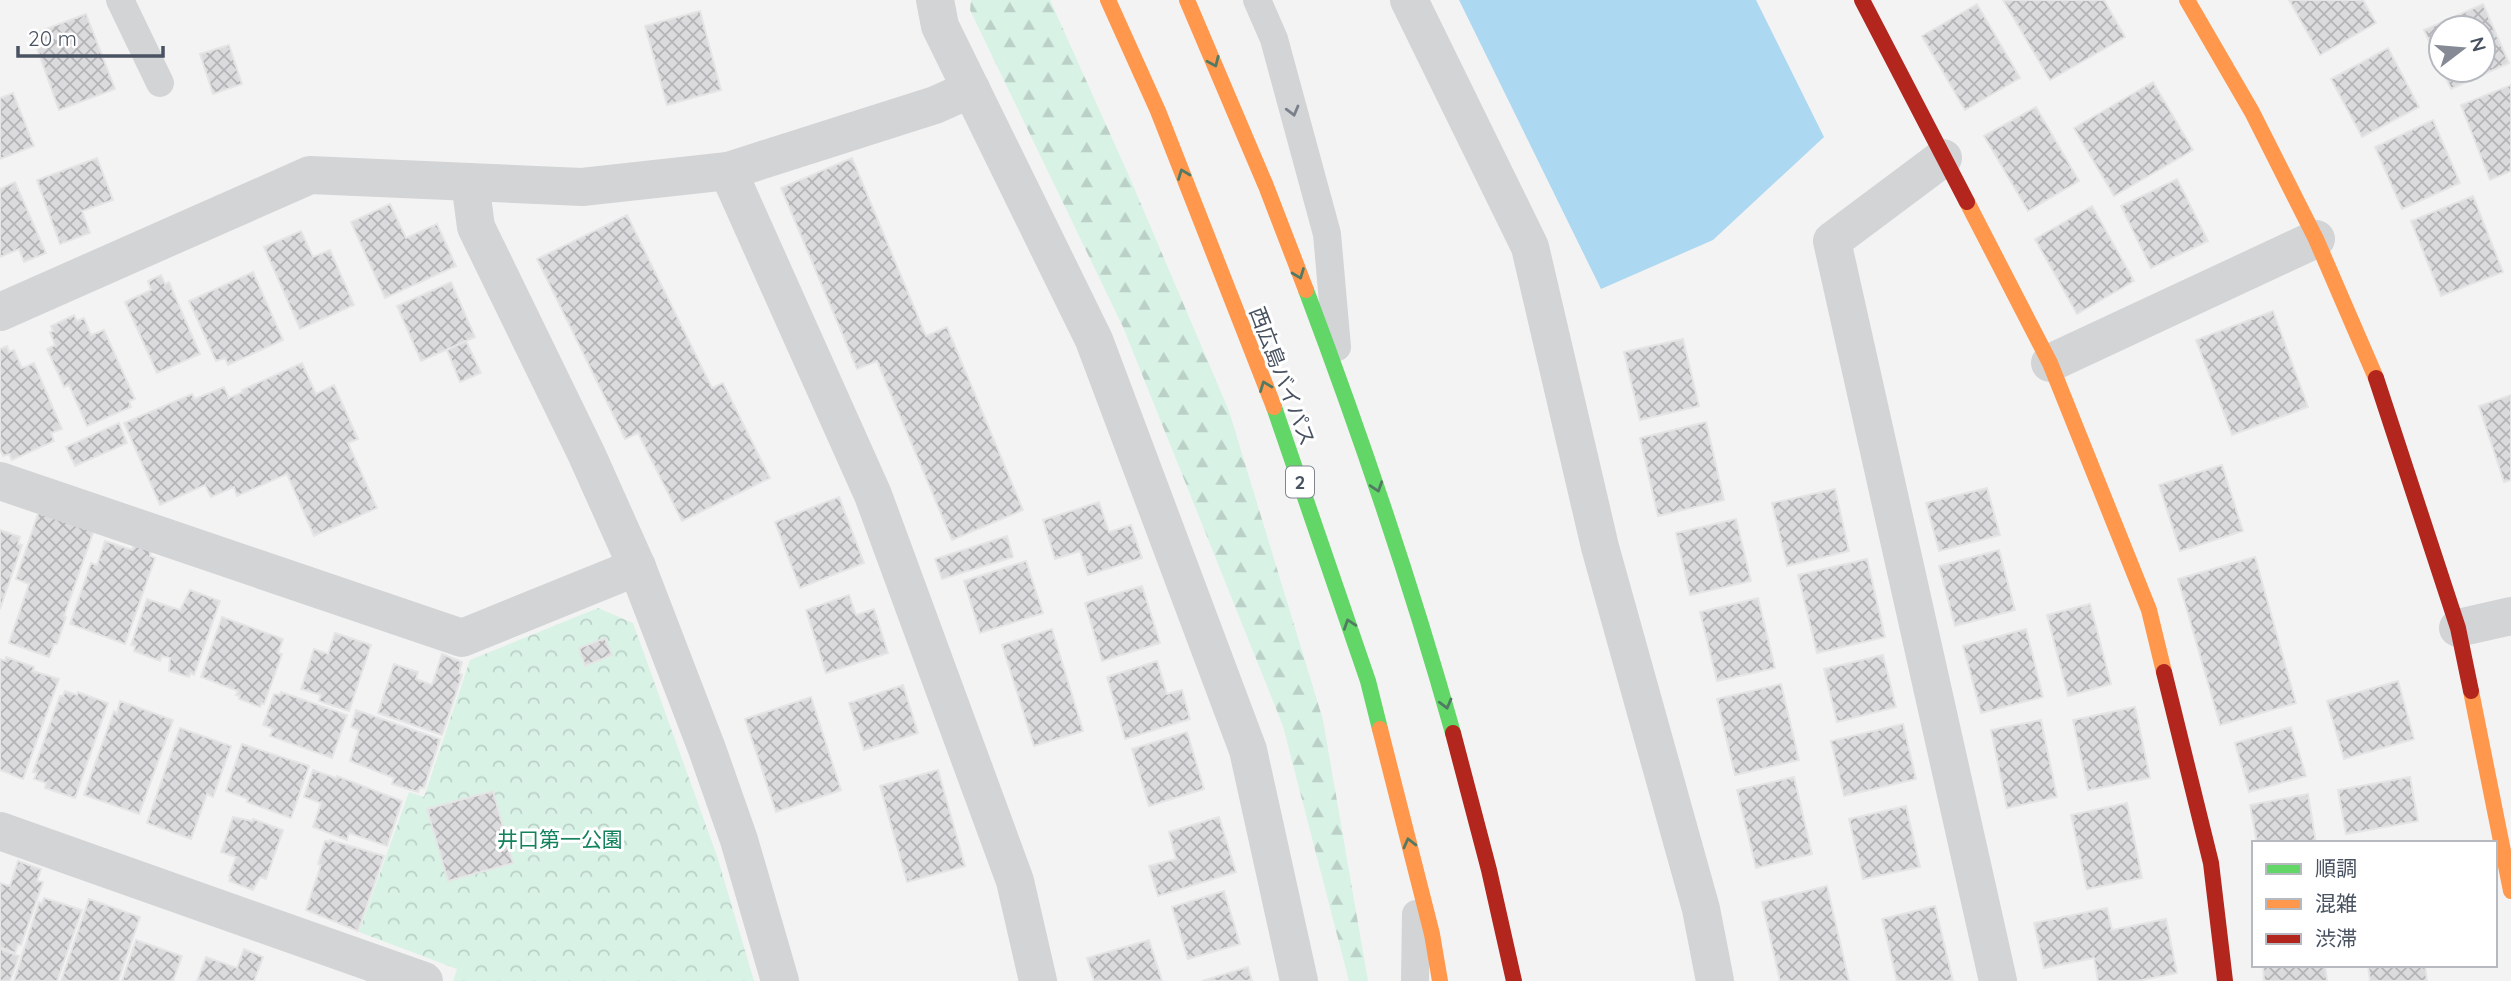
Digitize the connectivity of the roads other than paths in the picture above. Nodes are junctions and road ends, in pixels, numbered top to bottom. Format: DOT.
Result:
graph roads {
  1 [pos="120,0"];
  2 [pos="935,0"];
  3 [pos="1108,0"];
  4 [pos="1187,0"];
  5 [pos="1257,0"];
  6 [pos="1409,0"];
  7 [pos="1862,0"];
  8 [pos="2187,0"];
  9 [pos="160,83"];
  10 [pos="971,89"];
  11 [pos="1942,158"];
  12 [pos="728,172"];
  13 [pos="470,182"];
  14 [pos="2316,239"];
  15 [pos="0,312"];
  16 [pos="2050,363"];
  17 [pos="1340,381"];
  18 [pos="0,481"];
  19 [pos="637,567"];
  20 [pos="2511,616"];
  21 [pos="2458,628"];
  22 [pos="0,831"];
  23 [pos="1417,876"];
  24 [pos="2511,891"];
  25 [pos="424,981"];
  26 [pos="780,981"];
  27 [pos="1038,981"];
  28 [pos="1299,981"];
  29 [pos="1415,981"];
  30 [pos="1440,981"];
  31 [pos="1514,981"];
  32 [pos="1715,981"];
  33 [pos="1998,981"];
  34 [pos="2225,981"];
  1 -- 9 [label="lane"];
  2 -- 10 [label="street"];
  23 -- 3 [label="main road, 西広島バイパス / 2, one-way"];
  4 -- 17 [label="main road, one-way"];
  5 -- 17 [label="lane, one-way"];
  6 -- 32 [label="street"];
  7 -- 11 [label="main road"];
  8 -- 14 [label="main road"];
  10 -- 12 [label="street"];
  10 -- 28 [label="street"];
  11 -- 16 [label="main road"];
  11 -- 33 [label="street"];
  12 -- 13 [label="street"];
  12 -- 27 [label="street"];
  13 -- 15 [label="street"];
  13 -- 19 [label="street"];
  14 -- 16 [label="street"];
  14 -- 21 [label="main road"];
  16 -- 34 [label="main road"];
  17 -- 31 [label="main road, one-way"];
  18 -- 19 [label="street"];
  19 -- 26 [label="street"];
  20 -- 21 [label="street"];
  21 -- 24 [label="main road"];
  22 -- 25 [label="street"];
  23 -- 29 [label="lane"];
  23 -- 30 [label="main road, 西広島バイパス / 2"];
}
